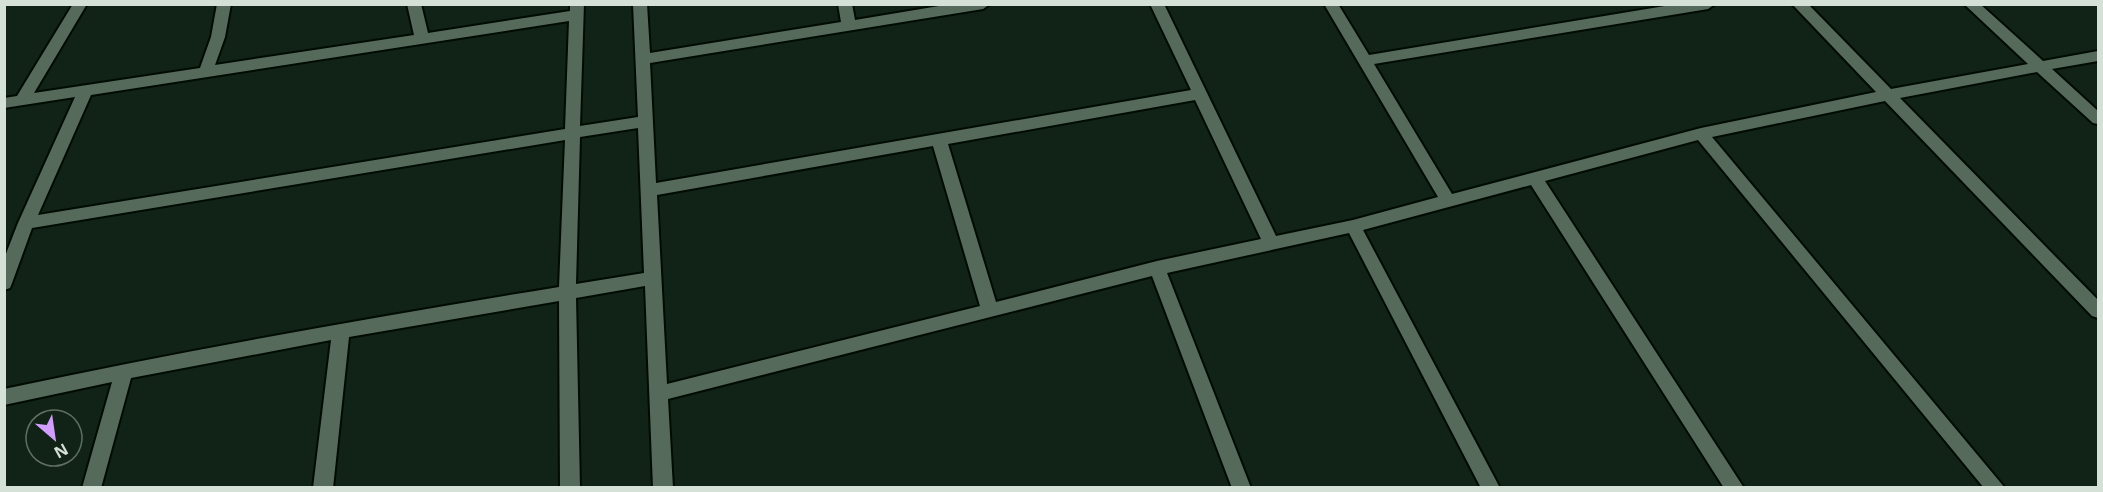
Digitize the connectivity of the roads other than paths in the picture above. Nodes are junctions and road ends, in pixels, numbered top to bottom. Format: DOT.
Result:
graph roads {
  1 [pos="80,4"];
  2 [pos="224,4"];
  3 [pos="414,4"];
  4 [pos="640,4"];
  5 [pos="845,4"];
  6 [pos="983,4"];
  7 [pos="1157,4"];
  8 [pos="1331,4"];
  9 [pos="1708,4"];
  10 [pos="1799,4"];
  11 [pos="1971,4"];
  12 [pos="577,10"];
  13 [pos="849,26"];
  14 [pos="422,39"];
  15 [pos="2098,56"];
  16 [pos="642,59"];
  17 [pos="1365,62"];
  18 [pos="2040,67"];
  19 [pos="206,71"];
  20 [pos="85,91"];
  21 [pos="1200,94"];
  22 [pos="1888,95"];
  23 [pos="22,100"];
  24 [pos="4,103"];
  25 [pos="2098,119"];
  26 [pos="645,121"];
  27 [pos="574,133"];
  28 [pos="1701,134"];
  29 [pos="939,140"];
  30 [pos="1535,179"];
  31 [pos="649,190"];
  32 [pos="1448,201"];
  33 [pos="26,223"];
  34 [pos="1353,226"];
  35 [pos="1271,243"];
  36 [pos="1157,268"];
  37 [pos="652,278"];
  38 [pos="4,283"];
  39 [pos="567,292"];
  40 [pos="990,310"];
  41 [pos="2098,310"];
  42 [pos="340,330"];
  43 [pos="124,370"];
  44 [pos="658,394"];
  45 [pos="4,397"];
  46 [pos="91,488"];
  47 [pos="323,488"];
  48 [pos="570,488"];
  49 [pos="663,488"];
  50 [pos="1242,488"];
  51 [pos="1491,488"];
  52 [pos="1735,488"];
  53 [pos="1996,488"];
  1 -- 23 [label="street"];
  2 -- 19 [label="street"];
  3 -- 14 [label="street"];
  4 -- 16 [label="street"];
  5 -- 13 [label="street"];
  6 -- 13 [label="street"];
  7 -- 21 [label="street"];
  8 -- 17 [label="street"];
  9 -- 17 [label="street"];
  10 -- 22 [label="street"];
  11 -- 18 [label="street"];
  12 -- 14 [label="street"];
  12 -- 27 [label="street"];
  13 -- 16 [label="street"];
  14 -- 19 [label="street"];
  15 -- 18 [label="street"];
  16 -- 26 [label="street"];
  17 -- 32 [label="street"];
  18 -- 22 [label="street"];
  18 -- 25 [label="street"];
  19 -- 20 [label="street"];
  20 -- 23 [label="street"];
  20 -- 33 [label="street"];
  21 -- 29 [label="street"];
  21 -- 35 [label="street"];
  22 -- 28 [label="street"];
  22 -- 41 [label="street"];
  23 -- 24 [label="street"];
  26 -- 27 [label="street"];
  26 -- 31 [label="street"];
  27 -- 33 [label="street"];
  27 -- 39 [label="street"];
  28 -- 30 [label="street"];
  28 -- 53 [label="street"];
  29 -- 31 [label="street"];
  29 -- 40 [label="street"];
  30 -- 32 [label="street"];
  30 -- 52 [label="street"];
  31 -- 37 [label="street"];
  32 -- 34 [label="street"];
  33 -- 38 [label="street"];
  34 -- 35 [label="street"];
  34 -- 51 [label="street"];
  35 -- 36 [label="street"];
  36 -- 40 [label="street"];
  36 -- 50 [label="street"];
  37 -- 39 [label="street"];
  37 -- 44 [label="street"];
  39 -- 42 [label="street"];
  39 -- 48 [label="street"];
  40 -- 44 [label="street"];
  42 -- 43 [label="street"];
  42 -- 47 [label="street"];
  43 -- 45 [label="street"];
  43 -- 46 [label="street"];
  44 -- 49 [label="street"];
}
